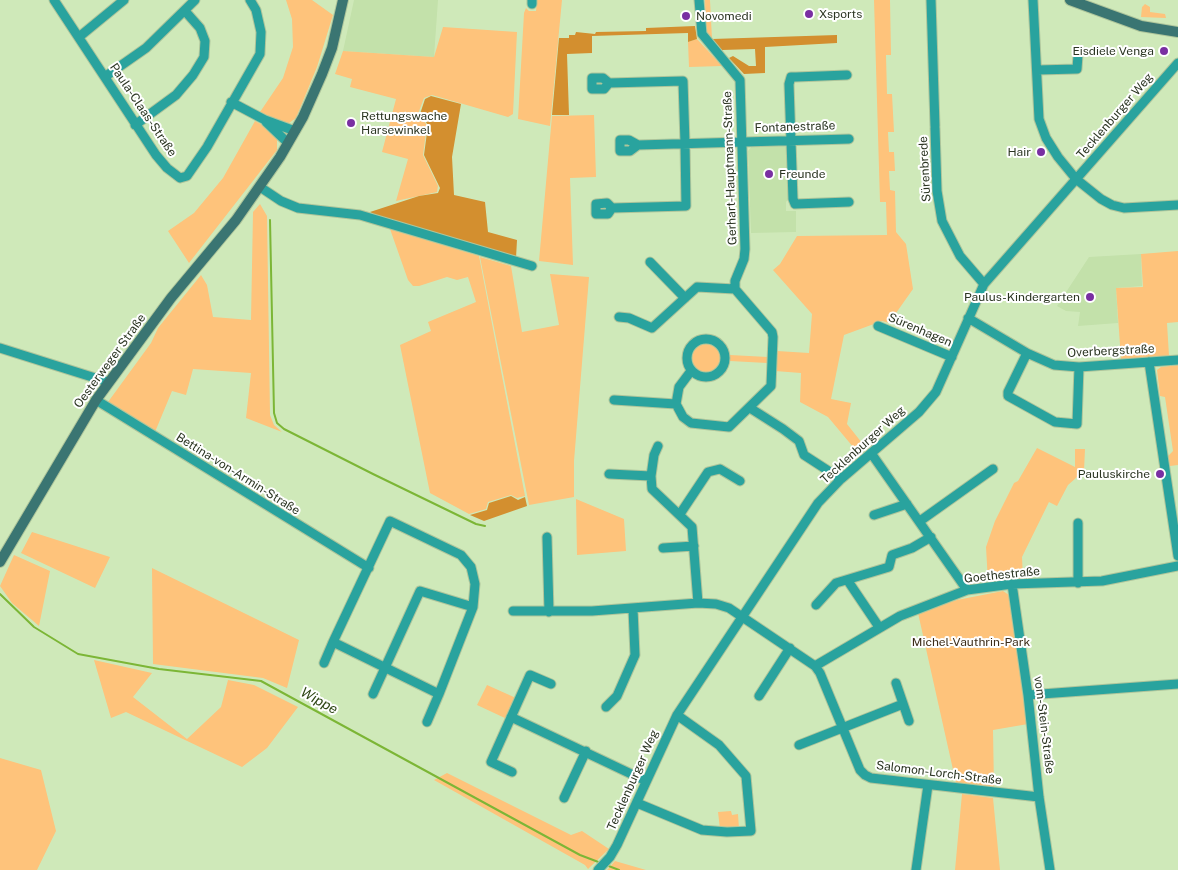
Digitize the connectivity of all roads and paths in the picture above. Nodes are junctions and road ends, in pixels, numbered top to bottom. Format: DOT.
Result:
graph roads {
  1 [pos="54,0"];
  2 [pos="124,0"];
  3 [pos="195,0"];
  4 [pos="250,0"];
  5 [pos="343,0"];
  6 [pos="700,0"];
  7 [pos="931,0"];
  8 [pos="1033,0"];
  9 [pos="1070,0"];
  10 [pos="185,11"];
  11 [pos="1178,32"];
  12 [pos="79,37"];
  13 [pos="1078,55"];
  14 [pos="1178,63"];
  15 [pos="1036,70"];
  16 [pos="847,75"];
  17 [pos="106,76"];
  18 [pos="608,83"];
  19 [pos="231,102"];
  20 [pos="264,120"];
  21 [pos="135,124"];
  22 [pos="295,131"];
  23 [pos="849,138"];
  24 [pos="791,140"];
  25 [pos="742,141"];
  26 [pos="288,143"];
  27 [pos="685,143"];
  28 [pos="638,144"];
  29 [pos="1076,179"];
  30 [pos="260,187"];
  31 [pos="850,202"];
  32 [pos="1178,205"];
  33 [pos="612,208"];
  34 [pos="650,262"];
  35 [pos="532,266"];
  36 [pos="984,284"];
  37 [pos="736,289"];
  38 [pos="684,298"];
  39 [pos="619,317"];
  40 [pos="968,318"];
  41 [pos="878,326"];
  42 [pos="0,348"];
  43 [pos="1027,353"];
  44 [pos="952,357"];
  45 [pos="1178,360"];
  46 [pos="1149,362"];
  47 [pos="1079,367"];
  48 [pos="691,371"];
  49 [pos="108,382"];
  50 [pos="96,400"];
  51 [pos="614,400"];
  52 [pos="676,404"];
  53 [pos="750,408"];
  54 [pos="658,446"];
  55 [pos="871,453"];
  56 [pos="993,469"];
  57 [pos="609,474"];
  58 [pos="651,476"];
  59 [pos="841,479"];
  60 [pos="740,481"];
  61 [pos="907,504"];
  62 [pos="680,514"];
  63 [pos="874,515"];
  64 [pos="920,521"];
  65 [pos="1078,523"];
  66 [pos="547,537"];
  67 [pos="931,537"];
  68 [pos="1177,544"];
  69 [pos="694,546"];
  70 [pos="663,548"];
  71 [pos="1178,556"];
  72 [pos="0,562"];
  73 [pos="1178,566"];
  74 [pos="368,568"];
  75 [pos="848,581"];
  76 [pos="1078,582"];
  77 [pos="1012,584"];
  78 [pos="967,590"];
  79 [pos="698,603"];
  80 [pos="816,605"];
  81 [pos="473,607"];
  82 [pos="634,609"];
  83 [pos="513,611"];
  84 [pos="548,612"];
  85 [pos="742,616"];
  86 [pos="879,628"];
  87 [pos="333,642"];
  88 [pos="790,648"];
  89 [pos="324,663"];
  90 [pos="815,666"];
  91 [pos="384,669"];
  92 [pos="552,684"];
  93 [pos="896,684"];
  94 [pos="1178,684"];
  95 [pos="373,694"];
  96 [pos="439,694"];
  97 [pos="1028,695"];
  98 [pos="759,696"];
  99 [pos="903,704"];
  100 [pos="606,707"];
  101 [pos="677,715"];
  102 [pos="512,717"];
  103 [pos="909,721"];
  104 [pos="427,722"];
  105 [pos="842,727"];
  106 [pos="799,745"];
  107 [pos="586,751"];
  108 [pos="512,772"];
  109 [pos="646,781"];
  110 [pos="928,785"];
  111 [pos="1039,797"];
  112 [pos="564,798"];
  113 [pos="636,803"];
  114 [pos="598,870"];
  115 [pos="916,870"];
  116 [pos="1050,870"];
  1 -- 12 [label="street, Paula-Claas-Straße"];
  2 -- 12 [label="street"];
  3 -- 10 [label="street"];
  4 -- 19 [label="street"];
  5 -- 22 [label="street, Oesterweger Straße"];
  6 -- 25 [label="street, Gerhart-Hauptmann-Straße"];
  7 -- 36 [label="street, Sürenbrede"];
  8 -- 15 [label="street"];
  9 -- 11 [label="street"];
  10 -- 17 [label="street"];
  10 -- 21 [label="street"];
  12 -- 17 [label="street, Paula-Claas-Straße"];
  13 -- 15 [label="street"];
  14 -- 29 [label="street, Tecklenburger Weg"];
  15 -- 29 [label="street"];
  16 -- 24 [label="street"];
  17 -- 21 [label="street, Paula-Claas-Straße"];
  18 -- 27 [label="street"];
  19 -- 20 [label="street"];
  19 -- 21 [label="street, Paula-Claas-Straße"];
  20 -- 22 [label="street"];
  20 -- 26 [label="street"];
  22 -- 26 [label="street, Oesterweger Straße"];
  23 -- 24 [label="street, Fontanestraße"];
  24 -- 25 [label="street, Fontanestraße"];
  24 -- 31 [label="street"];
  25 -- 27 [label="street, Fontanestraße"];
  25 -- 37 [label="street, Gerhart-Hauptmann-Straße"];
  26 -- 30 [label="street, Oesterweger Straße"];
  27 -- 28 [label="street, Fontanestraße"];
  27 -- 33 [label="street"];
  29 -- 32 [label="street"];
  29 -- 36 [label="street, Tecklenburger Weg"];
  30 -- 35 [label="street"];
  30 -- 49 [label="street, Oesterweger Straße"];
  34 -- 38 [label="street"];
  36 -- 40 [label="street, Tecklenburger Weg"];
  37 -- 38 [label="street"];
  37 -- 53 [label="street"];
  38 -- 39 [label="street"];
  40 -- 43 [label="street, Overbergstraße"];
  40 -- 44 [label="street, Tecklenburger Weg"];
  41 -- 44 [label="street, Sürenhagen"];
  42 -- 49 [label="street"];
  43 -- 47 [label="street, Overbergstraße"];
  43 -- 47 [label="street"];
  44 -- 55 [label="street, Tecklenburger Weg"];
  45 -- 46 [label="street, Overbergstraße"];
  46 -- 47 [label="street, Overbergstraße"];
  46 -- 68 [label="street"];
  48 -- 48 [label="street"];
  48 -- 52 [label="street"];
  49 -- 50 [label="street, Oesterweger Straße"];
  50 -- 72 [label="street, Oesterweger Straße"];
  50 -- 74 [label="street, Bettina-von-Armin-Straße"];
  51 -- 52 [label="street"];
  52 -- 53 [label="street"];
  53 -- 59 [label="street"];
  54 -- 58 [label="street"];
  55 -- 59 [label="street, Tecklenburger Weg"];
  55 -- 61 [label="street"];
  56 -- 64 [label="street"];
  57 -- 58 [label="street"];
  58 -- 62 [label="street"];
  59 -- 85 [label="street, Tecklenburger Weg"];
  60 -- 62 [label="street"];
  61 -- 63 [label="street"];
  61 -- 64 [label="street"];
  62 -- 69 [label="street"];
  64 -- 67 [label="street"];
  65 -- 76 [label="street"];
  66 -- 84 [label="street"];
  67 -- 75 [label="street"];
  67 -- 78 [label="street"];
  68 -- 71 [label="street"];
  69 -- 70 [label="street"];
  69 -- 79 [label="street"];
  73 -- 76 [label="street, Goethestraße"];
  74 -- 81 [label="street"];
  74 -- 87 [label="street"];
  75 -- 80 [label="street"];
  75 -- 86 [label="street"];
  76 -- 77 [label="street, Goethestraße"];
  77 -- 78 [label="street, Goethestraße"];
  77 -- 97 [label="street, vom-Stein-Straße"];
  78 -- 86 [label="street, Goethestraße"];
  79 -- 82 [label="street, Salomon-Lorch-Straße"];
  79 -- 85 [label="street, Salomon-Lorch-Straße"];
  81 -- 91 [label="street"];
  81 -- 96 [label="street"];
  82 -- 84 [label="street, Salomon-Lorch-Straße"];
  82 -- 100 [label="street"];
  83 -- 84 [label="street, Salomon-Lorch-Straße"];
  85 -- 88 [label="street, Salomon-Lorch-Straße"];
  85 -- 101 [label="street, Tecklenburger Weg"];
  86 -- 90 [label="street, Goethestraße"];
  87 -- 89 [label="street"];
  87 -- 91 [label="street"];
  88 -- 90 [label="street, Salomon-Lorch-Straße"];
  88 -- 98 [label="street"];
  90 -- 105 [label="street, Salomon-Lorch-Straße"];
  91 -- 95 [label="street"];
  91 -- 96 [label="street"];
  92 -- 102 [label="street"];
  93 -- 99 [label="street"];
  94 -- 97 [label="street"];
  96 -- 104 [label="street"];
  97 -- 111 [label="street, vom-Stein-Straße"];
  99 -- 103 [label="street"];
  99 -- 105 [label="street"];
  101 -- 109 [label="street, Tecklenburger Weg"];
  101 -- 113 [label="street"];
  102 -- 107 [label="street"];
  102 -- 108 [label="street"];
  105 -- 106 [label="street"];
  105 -- 110 [label="street, Salomon-Lorch-Straße"];
  107 -- 109 [label="street"];
  107 -- 112 [label="street"];
  109 -- 113 [label="street, Tecklenburger Weg"];
  110 -- 111 [label="street, Salomon-Lorch-Straße"];
  110 -- 115 [label="street"];
  111 -- 116 [label="street, vom-Stein-Straße"];
  113 -- 114 [label="street, Tecklenburger Weg"];
}
